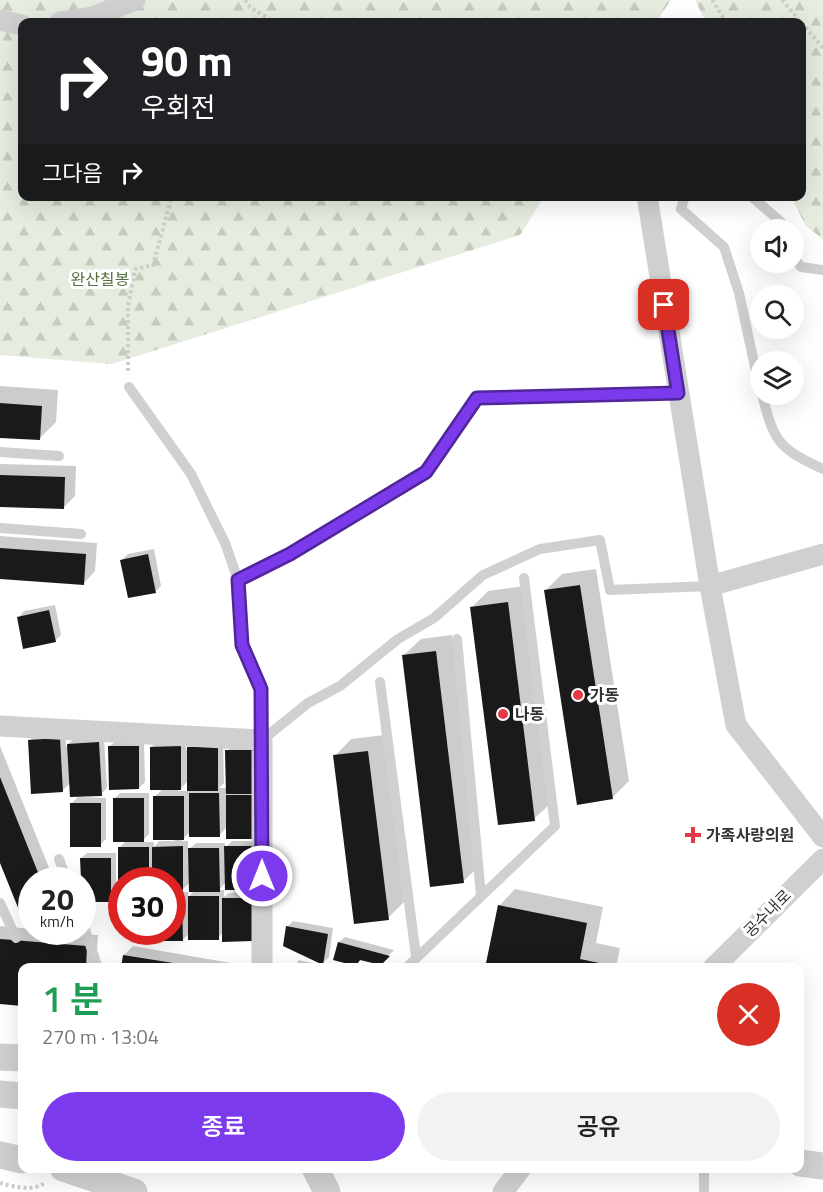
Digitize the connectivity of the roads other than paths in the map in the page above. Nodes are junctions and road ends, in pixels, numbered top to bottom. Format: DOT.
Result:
graph roads {
  1 [pos="135,0"];
  2 [pos="86,18"];
  3 [pos="0,20"];
  4 [pos="18,24"];
  5 [pos="648,201"];
  6 [pos="683,201"];
  7 [pos="757,201"];
  8 [pos="778,219"];
  9 [pos="804,267"];
  10 [pos="823,270"];
  11 [pos="752,351"];
  12 [pos="129,387"];
  13 [pos="678,393"];
  14 [pos="765,405"];
  15 [pos="0,452"];
  16 [pos="58,456"];
  17 [pos="823,469"];
  18 [pos="0,528"];
  19 [pos="81,534"];
  20 [pos="823,554"];
  21 [pos="524,578"];
  22 [pos="238,580"];
  23 [pos="710,586"];
  24 [pos="457,639"];
  25 [pos="380,682"];
  26 [pos="0,726"];
  27 [pos="262,740"];
  28 [pos="823,837"];
  29 [pos="59,859"];
  30 [pos="823,859"];
  31 [pos="62,867"];
  32 [pos="481,895"];
  33 [pos="0,903"];
  34 [pos="16,938"];
  35 [pos="90,945"];
  36 [pos="416,956"];
  37 [pos="96,963"];
  38 [pos="262,963"];
  39 [pos="410,963"];
  40 [pos="718,963"];
  41 [pos="0,1057"];
  42 [pos="18,1058"];
  43 [pos="0,1155"];
  44 [pos="18,1159"];
  45 [pos="804,1164"];
  46 [pos="823,1166"];
  47 [pos="78,1173"];
  48 [pos="318,1173"];
  49 [pos="517,1173"];
  50 [pos="704,1173"];
  51 [pos="134,1192"];
  52 [pos="327,1192"];
  53 [pos="503,1192"];
  54 [pos="704,1192"];
  1 -- 2 [label="street"];
  3 -- 4 [label="street"];
  5 -- 13 [label="street"];
  6 -- 11 [label="lane"];
  7 -- 8 [label="lane"];
  9 -- 10 [label="lane"];
  12 -- 22 [label="lane"];
  13 -- 22 [label="lane"];
  13 -- 23 [label="street"];
  14 -- 17 [label="lane"];
  15 -- 16 [label="lane"];
  18 -- 19 [label="lane"];
  20 -- 23 [label="street"];
  21 -- 32 [label="lane"];
  22 -- 27 [label="lane"];
  23 -- 27 [label="lane"];
  23 -- 28 [label="street"];
  24 -- 32 [label="lane"];
  25 -- 36 [label="lane"];
  26 -- 27 [label="street"];
  27 -- 38 [label="street"];
  29 -- 31 [label="lane"];
  30 -- 40 [label="street, 공수내로"];
  32 -- 36 [label="lane"];
  33 -- 34 [label="lane"];
  35 -- 37 [label="lane"];
  36 -- 39 [label="lane"];
  41 -- 42 [label="street"];
  43 -- 44 [label="street"];
  45 -- 46 [label="street"];
  47 -- 51 [label="street"];
  48 -- 52 [label="street"];
  49 -- 53 [label="street"];
  50 -- 54 [label="lane"];
}
